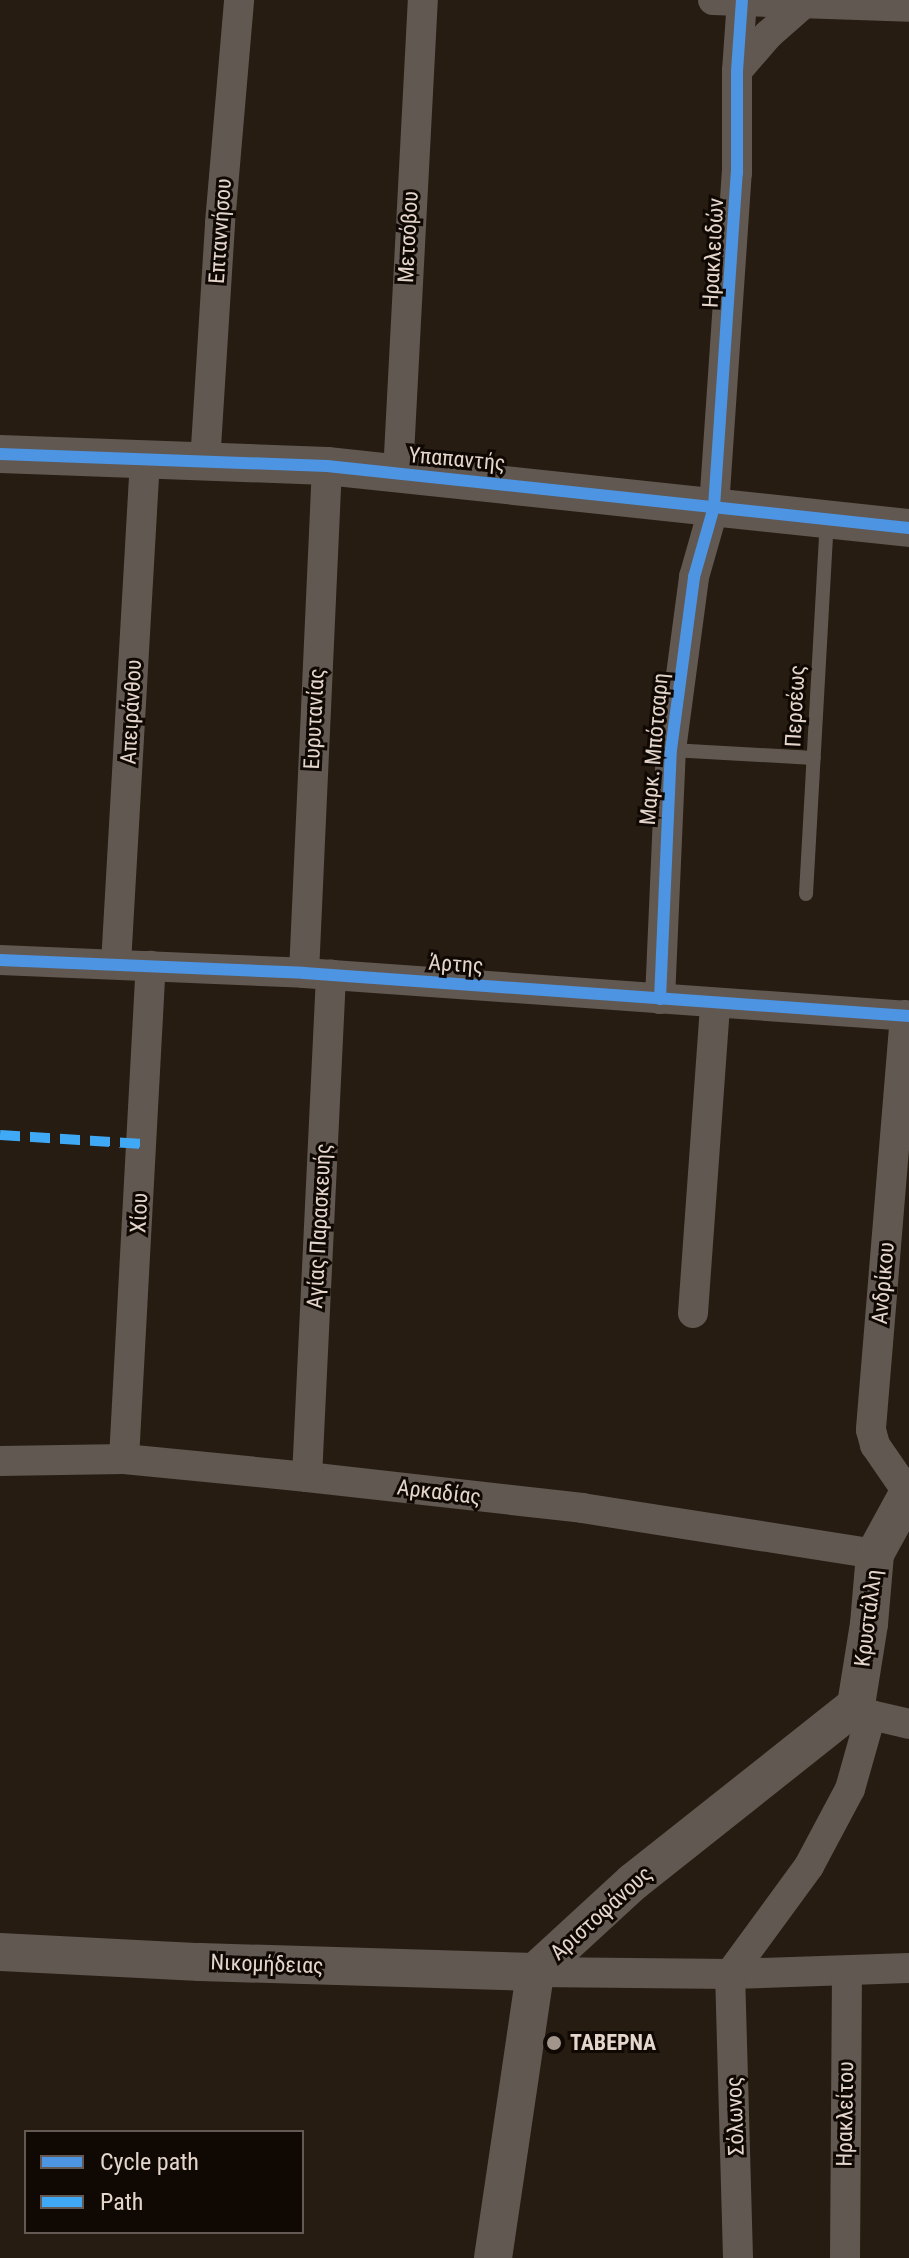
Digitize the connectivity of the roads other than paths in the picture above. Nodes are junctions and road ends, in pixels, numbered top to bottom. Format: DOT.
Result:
graph roads {
  1 [pos="239,0"];
  2 [pos="423,0"];
  3 [pos="732,1"];
  4 [pos="802,5"];
  5 [pos="909,7"];
  6 [pos="737,71"];
  7 [pos="0,454"];
  8 [pos="145,460"];
  9 [pos="205,463"];
  10 [pos="327,466"];
  11 [pos="398,474"];
  12 [pos="714,507"];
  13 [pos="827,520"];
  14 [pos="909,528"];
  15 [pos="671,750"];
  16 [pos="814,758"];
  17 [pos="806,894"];
  18 [pos="116,964"];
  19 [pos="151,966"];
  20 [pos="1,969"];
  21 [pos="318,974"];
  22 [pos="660,999"];
  23 [pos="715,1003"];
  24 [pos="907,1016"];
  25 [pos="693,1313"];
  26 [pos="124,1459"];
  27 [pos="0,1461"];
  28 [pos="307,1477"];
  29 [pos="909,1492"];
  30 [pos="875,1554"];
  31 [pos="864,1710"];
  32 [pos="909,1724"];
  33 [pos="0,1952"];
  34 [pos="909,1968"];
  35 [pos="847,1971"];
  36 [pos="535,1972"];
  37 [pos="730,1974"];
  38 [pos="493,2258"];
  39 [pos="738,2258"];
  40 [pos="845,2258"];
  1 -- 9 [label="street, Επταννήσου"];
  2 -- 11 [label="street, Μετσόβου"];
  3 -- 4 [label="street"];
  3 -- 6 [label="street, Ηρακλειδών"];
  4 -- 5 [label="street"];
  4 -- 6 [label="street"];
  6 -- 12 [label="street, Ηρακλειδών"];
  7 -- 8 [label="street, Υπαπαντής"];
  8 -- 9 [label="street, Υπαπαντής"];
  8 -- 18 [label="street, Απειράνθου"];
  9 -- 10 [label="street, Υπαπαντής"];
  10 -- 11 [label="street, Υπαπαντής"];
  10 -- 21 [label="street, Ευρυτανίας"];
  11 -- 12 [label="street, Υπαπαντής"];
  12 -- 13 [label="street, Υπαπαντής"];
  12 -- 15 [label="street, Μαρκ. Μπότσαρη"];
  13 -- 14 [label="street, Υπαπαντής"];
  13 -- 16 [label="lane, Περσέως"];
  15 -- 16 [label="lane"];
  15 -- 22 [label="street, Μαρκ. Μπότσαρη"];
  16 -- 17 [label="lane, Περσέως"];
  18 -- 19 [label="street, Άρτης"];
  18 -- 20 [label="street, Άρτης"];
  19 -- 21 [label="street, Άρτης"];
  19 -- 26 [label="street, Χίου"];
  21 -- 22 [label="street, Άρτης"];
  21 -- 28 [label="street, Αγίας Παρασκευής"];
  22 -- 23 [label="street, Άρτης"];
  23 -- 24 [label="street, Άρτης"];
  23 -- 25 [label="street"];
  24 -- 29 [label="street, Ανδρίκου"];
  26 -- 27 [label="street, Αρκαδίας"];
  26 -- 28 [label="street, Αρκαδίας"];
  28 -- 30 [label="street, Αρκαδίας"];
  29 -- 30 [label="street, Κρυστάλλη"];
  30 -- 31 [label="street, Κρυστάλλη"];
  31 -- 32 [label="street"];
  31 -- 36 [label="street, Αριστοφάνους"];
  31 -- 37 [label="street"];
  33 -- 36 [label="street, Νικομήδειας"];
  34 -- 35 [label="street"];
  35 -- 37 [label="street"];
  35 -- 40 [label="street, Ηρακλείτου"];
  36 -- 37 [label="street"];
  36 -- 38 [label="street, Αριστοφάνους"];
  37 -- 39 [label="street, Σόλωνος"];
}
